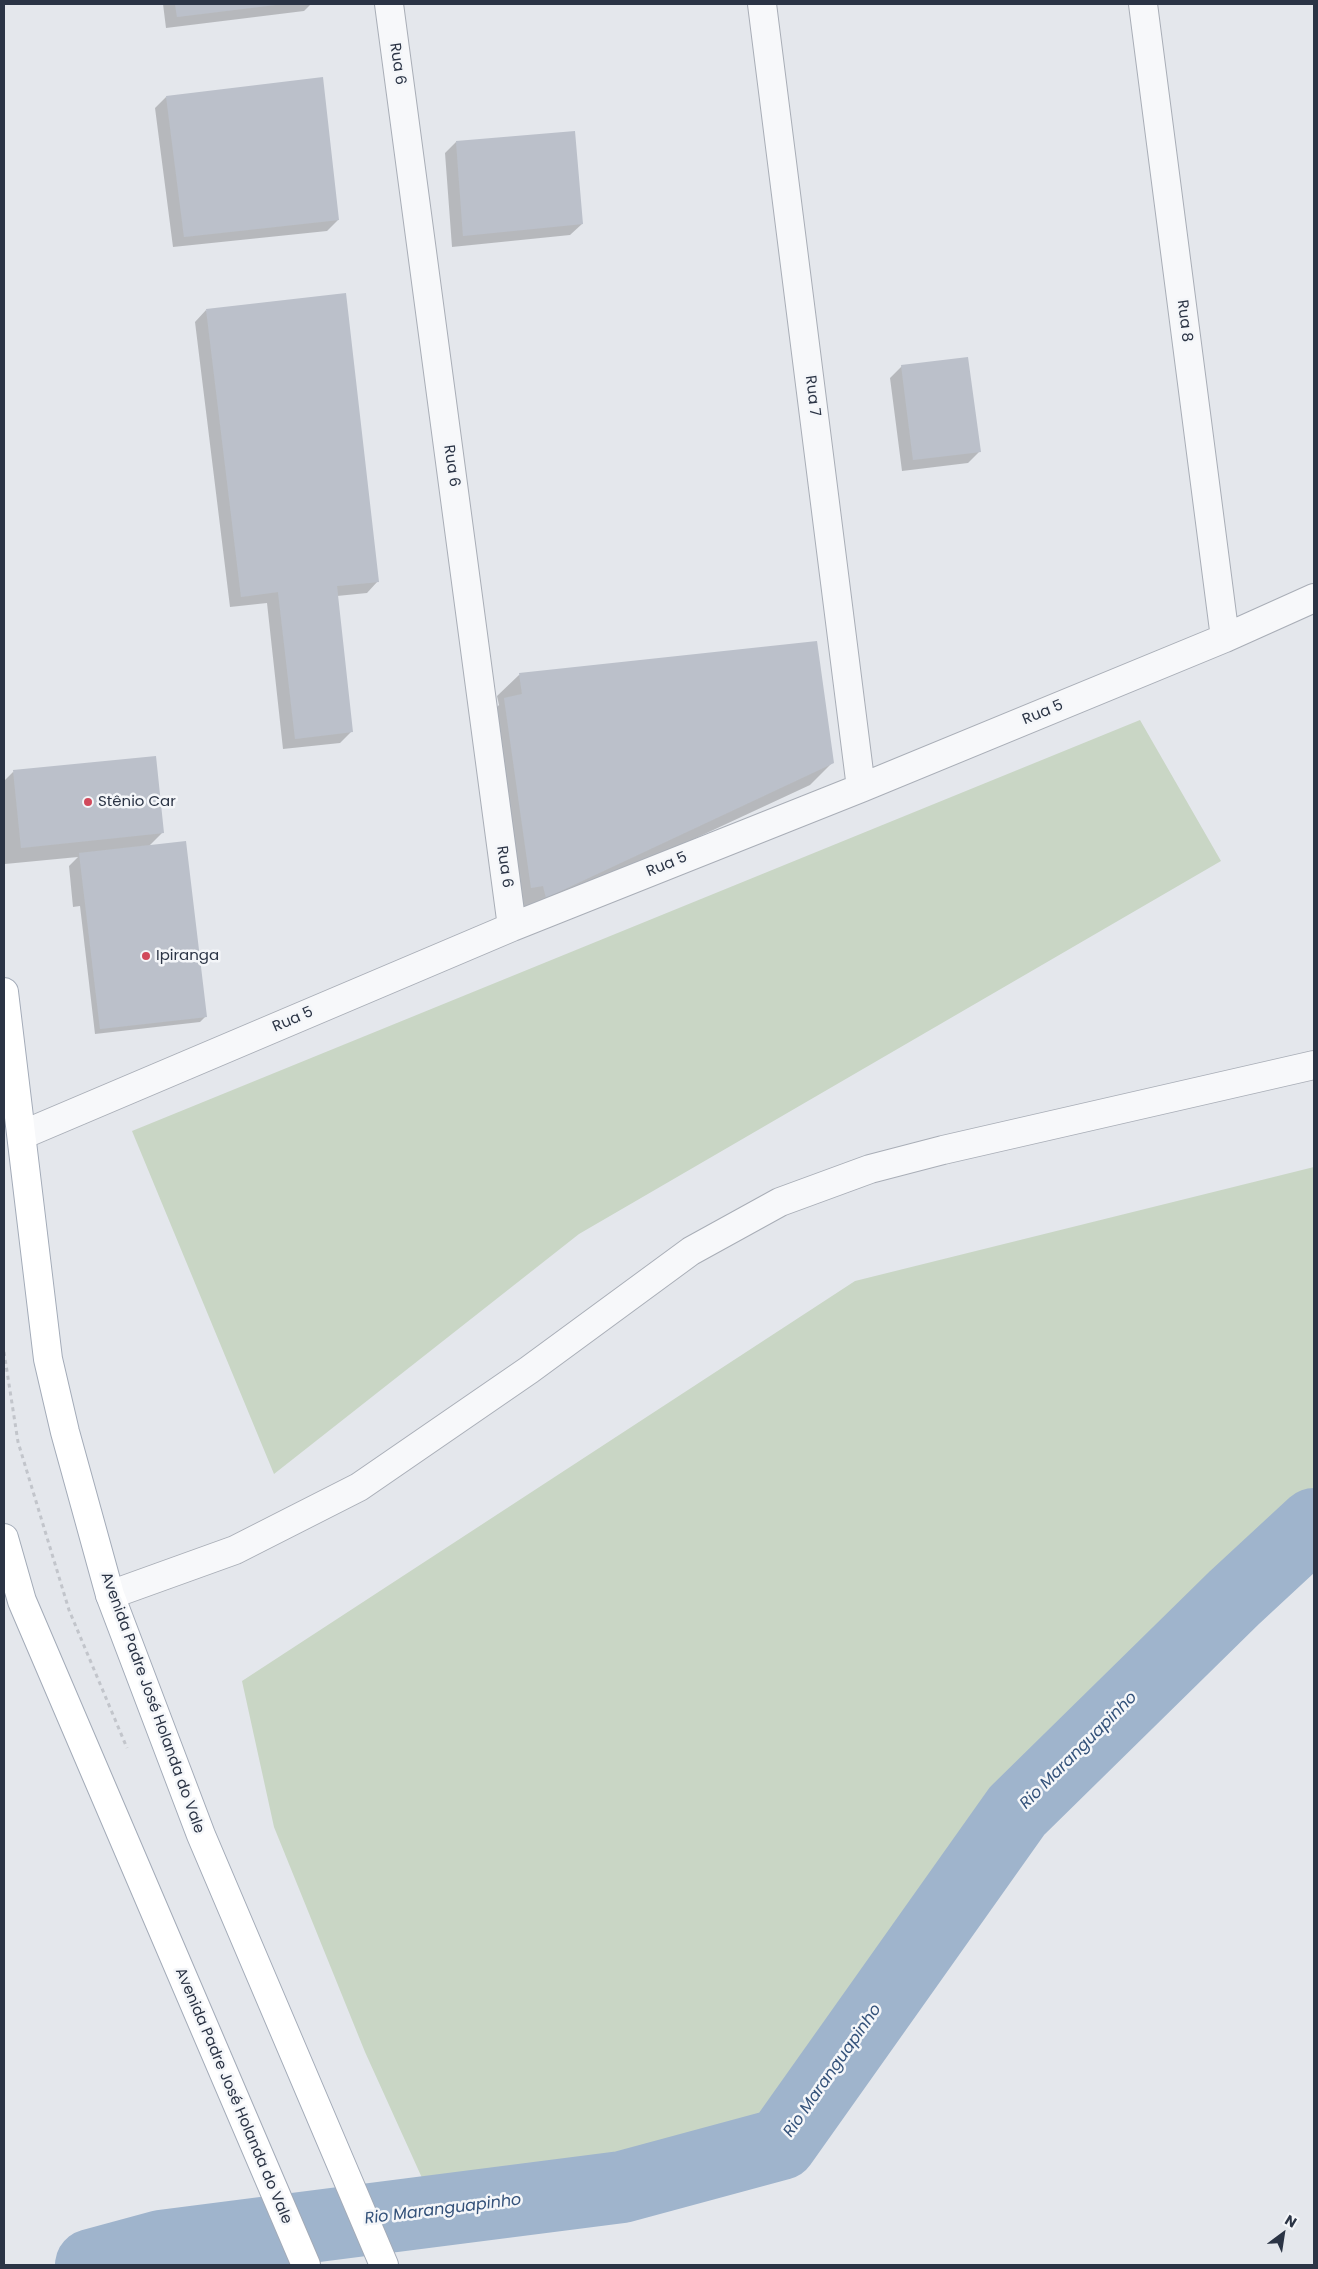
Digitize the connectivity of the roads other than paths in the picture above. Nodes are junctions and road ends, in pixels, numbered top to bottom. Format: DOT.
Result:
graph roads {
  1 [pos="389,4"];
  2 [pos="762,4"];
  3 [pos="1143,4"];
  4 [pos="1314,598"];
  5 [pos="1225,638"];
  6 [pos="861,788"];
  7 [pos="512,927"];
  8 [pos="4,992"];
  9 [pos="1314,1065"];
  10 [pos="22,1135"];
  11 [pos="4,1538"];
  12 [pos="110,1595"];
  13 [pos="13,1602"];
  14 [pos="306,2265"];
  15 [pos="384,2265"];
  1 -- 7 [label="street, Rua 6"];
  2 -- 6 [label="street, Rua 7"];
  3 -- 5 [label="street, Rua 8"];
  4 -- 5 [label="street, Rua 5"];
  5 -- 6 [label="street, Rua 5"];
  6 -- 7 [label="street, Rua 5"];
  7 -- 10 [label="street, Rua 5"];
  8 -- 10 [label="main road, Avenida Padre José Holanda do Vale"];
  9 -- 12 [label="street"];
  10 -- 12 [label="main road, Avenida Padre José Holanda do Vale"];
  11 -- 13 [label="main road, Avenida Padre José Holanda do Vale"];
  12 -- 15 [label="main road, Avenida Padre José Holanda do Vale"];
  13 -- 14 [label="main road, Avenida Padre José Holanda do Vale"];
}
